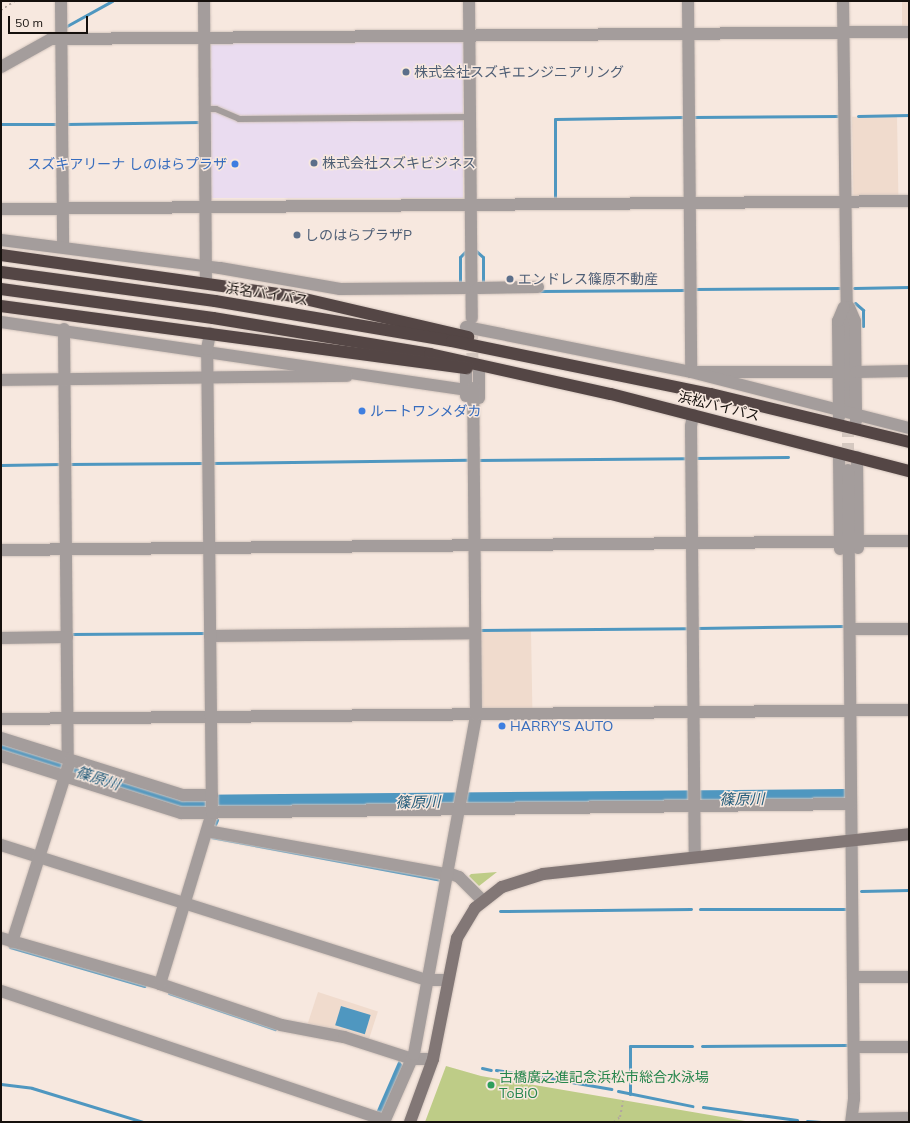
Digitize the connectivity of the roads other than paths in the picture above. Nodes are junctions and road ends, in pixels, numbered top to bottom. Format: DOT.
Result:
graph roads {
  1 [pos="61,1"];
  2 [pos="204,1"];
  3 [pos="469,1"];
  4 [pos="688,1"];
  5 [pos="843,1"];
  6 [pos="843,32"];
  7 [pos="909,32"];
  8 [pos="688,33"];
  9 [pos="469,35"];
  10 [pos="204,38"];
  11 [pos="61,39"];
  12 [pos="1,66"];
  13 [pos="205,110"];
  14 [pos="470,117"];
  15 [pos="909,201"];
  16 [pos="846,202"];
  17 [pos="689,203"];
  18 [pos="471,205"];
  19 [pos="206,208"];
  20 [pos="1,209"];
  21 [pos="63,209"];
  22 [pos="1,240"];
  23 [pos="63,246"];
  24 [pos="471,252"];
  25 [pos="1,255"];
  26 [pos="207,266"];
  27 [pos="1,272"];
  28 [pos="206,282"];
  29 [pos="538,287"];
  30 [pos="465,288"];
  31 [pos="478,288"];
  32 [pos="1,289"];
  33 [pos="846,302"];
  34 [pos="1,306"];
  35 [pos="1,322"];
  36 [pos="468,327"];
  37 [pos="64,329"];
  38 [pos="210,334"];
  39 [pos="478,335"];
  40 [pos="207,349"];
  41 [pos="526,355"];
  42 [pos="466,368"];
  43 [pos="479,370"];
  44 [pos="348,371"];
  45 [pos="909,371"];
  46 [pos="691,372"];
  47 [pos="838,372"];
  48 [pos="856,372"];
  49 [pos="522,373"];
  50 [pos="208,378"];
  51 [pos="1,380"];
  52 [pos="64,380"];
  53 [pos="469,389"];
  54 [pos="848,411"];
  55 [pos="693,415"];
  56 [pos="839,424"];
  57 [pos="856,428"];
  58 [pos="909,428"];
  59 [pos="909,442"];
  60 [pos="473,450"];
  61 [pos="839,453"];
  62 [pos="857,457"];
  63 [pos="848,470"];
  64 [pos="909,471"];
  65 [pos="849,541"];
  66 [pos="909,541"];
  67 [pos="692,543"];
  68 [pos="474,545"];
  69 [pos="209,548"];
  70 [pos="66,549"];
  71 [pos="1,550"];
  72 [pos="849,568"];
  73 [pos="850,629"];
  74 [pos="909,629"];
  75 [pos="475,633"];
  76 [pos="210,636"];
  77 [pos="67,637"];
  78 [pos="1,638"];
  79 [pos="909,710"];
  80 [pos="851,711"];
  81 [pos="693,713"];
  82 [pos="476,715"];
  83 [pos="68,718"];
  84 [pos="211,718"];
  85 [pos="1,719"];
  86 [pos="1,738"];
  87 [pos="1,756"];
  88 [pos="67,766"];
  89 [pos="694,801"];
  90 [pos="212,804"];
  91 [pos="459,804"];
  92 [pos="852,804"];
  93 [pos="207,831"];
  94 [pos="909,834"];
  95 [pos="852,840"];
  96 [pos="1,845"];
  97 [pos="39,857"];
  98 [pos="695,857"];
  99 [pos="446,873"];
  100 [pos="483,901"];
  101 [pos="184,903"];
  102 [pos="6,940"];
  103 [pos="853,977"];
  104 [pos="909,977"];
  105 [pos="426,980"];
  106 [pos="448,980"];
  107 [pos="160,984"];
  108 [pos="1,991"];
  109 [pos="854,1047"];
  110 [pos="909,1047"];
  111 [pos="412,1059"];
  112 [pos="433,1059"];
  113 [pos="909,1118"];
  114 [pos="381,1119"];
  115 [pos="851,1120"];
  116 [pos="410,1122"];
  1 -- 11 [label="street"];
  2 -- 10 [label="street"];
  3 -- 9 [label="street"];
  4 -- 8 [label="street"];
  5 -- 6 [label="street"];
  6 -- 7 [label="street"];
  6 -- 8 [label="street"];
  6 -- 16 [label="street"];
  8 -- 9 [label="street"];
  8 -- 17 [label="street"];
  9 -- 10 [label="street"];
  9 -- 14 [label="street"];
  10 -- 11 [label="street"];
  10 -- 13 [label="street"];
  11 -- 12 [label="street"];
  11 -- 21 [label="street"];
  13 -- 14 [label="lane"];
  13 -- 19 [label="street"];
  14 -- 18 [label="street"];
  15 -- 16 [label="street"];
  16 -- 17 [label="street"];
  16 -- 33 [label="street"];
  17 -- 18 [label="street"];
  17 -- 46 [label="street"];
  18 -- 19 [label="street"];
  18 -- 24 [label="street"];
  19 -- 21 [label="street"];
  19 -- 26 [label="street"];
  20 -- 21 [label="street"];
  21 -- 23 [label="street"];
  22 -- 23 [label="street"];
  23 -- 26 [label="street"];
  24 -- 30 [label="street"];
  24 -- 31 [label="street"];
  24 -- 36 [label="street"];
  25 -- 28 [label="highway"];
  26 -- 28 [label="street"];
  26 -- 30 [label="street"];
  27 -- 41 [label="highway, 浜名バイパス"];
  28 -- 36 [label="highway"];
  29 -- 31 [label="street"];
  30 -- 36 [label="street"];
  31 -- 39 [label="street"];
  32 -- 49 [label="highway"];
  33 -- 47 [label="street"];
  33 -- 48 [label="street"];
  33 -- 54 [label="street"];
  34 -- 38 [label="highway"];
  35 -- 37 [label="street"];
  36 -- 39 [label="highway"];
  37 -- 40 [label="street"];
  37 -- 52 [label="street"];
  38 -- 40 [label="street"];
  38 -- 42 [label="highway"];
  39 -- 41 [label="highway"];
  39 -- 46 [label="street"];
  40 -- 44 [label="street"];
  40 -- 50 [label="street"];
  41 -- 56 [label="highway, 浜松バイパス"];
  42 -- 43 [label="highway"];
  42 -- 53 [label="street"];
  43 -- 49 [label="highway"];
  43 -- 60 [label="street"];
  44 -- 50 [label="street"];
  44 -- 53 [label="street"];
  45 -- 48 [label="street"];
  46 -- 47 [label="street"];
  46 -- 54 [label="street"];
  47 -- 54 [label="street"];
  48 -- 54 [label="street"];
  49 -- 55 [label="highway, 浜松バイパス"];
  50 -- 52 [label="street"];
  50 -- 69 [label="street"];
  51 -- 52 [label="street"];
  52 -- 70 [label="street"];
  53 -- 60 [label="street"];
  54 -- 56 [label="street"];
  54 -- 57 [label="street"];
  54 -- 58 [label="street"];
  55 -- 61 [label="highway, 浜松バイパス"];
  55 -- 67 [label="street"];
  56 -- 57 [label="highway, 浜松バイパス"];
  57 -- 59 [label="highway, 浜松バイパス"];
  60 -- 68 [label="street"];
  61 -- 62 [label="highway, 浜松バイパス"];
  61 -- 65 [label="street"];
  62 -- 64 [label="highway, 浜松バイパス"];
  62 -- 65 [label="street"];
  63 -- 65 [label="street"];
  65 -- 66 [label="street"];
  65 -- 67 [label="street"];
  65 -- 72 [label="street"];
  65 -- 72 [label="street"];
  67 -- 68 [label="street"];
  67 -- 81 [label="street"];
  68 -- 69 [label="street"];
  68 -- 75 [label="street"];
  69 -- 70 [label="street"];
  69 -- 76 [label="street"];
  70 -- 71 [label="street"];
  70 -- 77 [label="street"];
  72 -- 73 [label="street"];
  73 -- 74 [label="street"];
  73 -- 80 [label="street"];
  75 -- 76 [label="street"];
  75 -- 82 [label="street"];
  76 -- 84 [label="street"];
  77 -- 78 [label="street"];
  77 -- 83 [label="street"];
  79 -- 80 [label="street"];
  80 -- 81 [label="street"];
  80 -- 92 [label="street"];
  81 -- 82 [label="street"];
  81 -- 89 [label="street"];
  82 -- 84 [label="street"];
  82 -- 91 [label="street"];
  83 -- 84 [label="street"];
  83 -- 85 [label="street"];
  83 -- 88 [label="street"];
  84 -- 90 [label="street"];
  86 -- 88 [label="street"];
  87 -- 88 [label="street"];
  88 -- 90 [label="street"];
  88 -- 90 [label="street"];
  88 -- 97 [label="street"];
  89 -- 91 [label="street"];
  89 -- 92 [label="street"];
  89 -- 98 [label="street"];
  90 -- 91 [label="street"];
  90 -- 93 [label="street"];
  91 -- 99 [label="street"];
  92 -- 95 [label="street"];
  93 -- 99 [label="street"];
  93 -- 101 [label="street"];
  94 -- 95 [label="street"];
  95 -- 98 [label="street"];
  95 -- 103 [label="street"];
  96 -- 97 [label="street"];
  97 -- 101 [label="street"];
  97 -- 102 [label="street"];
  98 -- 100 [label="street"];
  99 -- 100 [label="street"];
  99 -- 105 [label="street"];
  100 -- 106 [label="street"];
  101 -- 105 [label="street"];
  101 -- 107 [label="street"];
  102 -- 107 [label="street"];
  103 -- 104 [label="street"];
  103 -- 109 [label="street"];
  105 -- 106 [label="street"];
  105 -- 111 [label="street"];
  106 -- 112 [label="street"];
  107 -- 111 [label="street"];
  108 -- 114 [label="street"];
  109 -- 110 [label="street"];
  109 -- 115 [label="street"];
  111 -- 112 [label="street"];
  111 -- 114 [label="street"];
  112 -- 116 [label="street"];
  113 -- 115 [label="street"];
}
